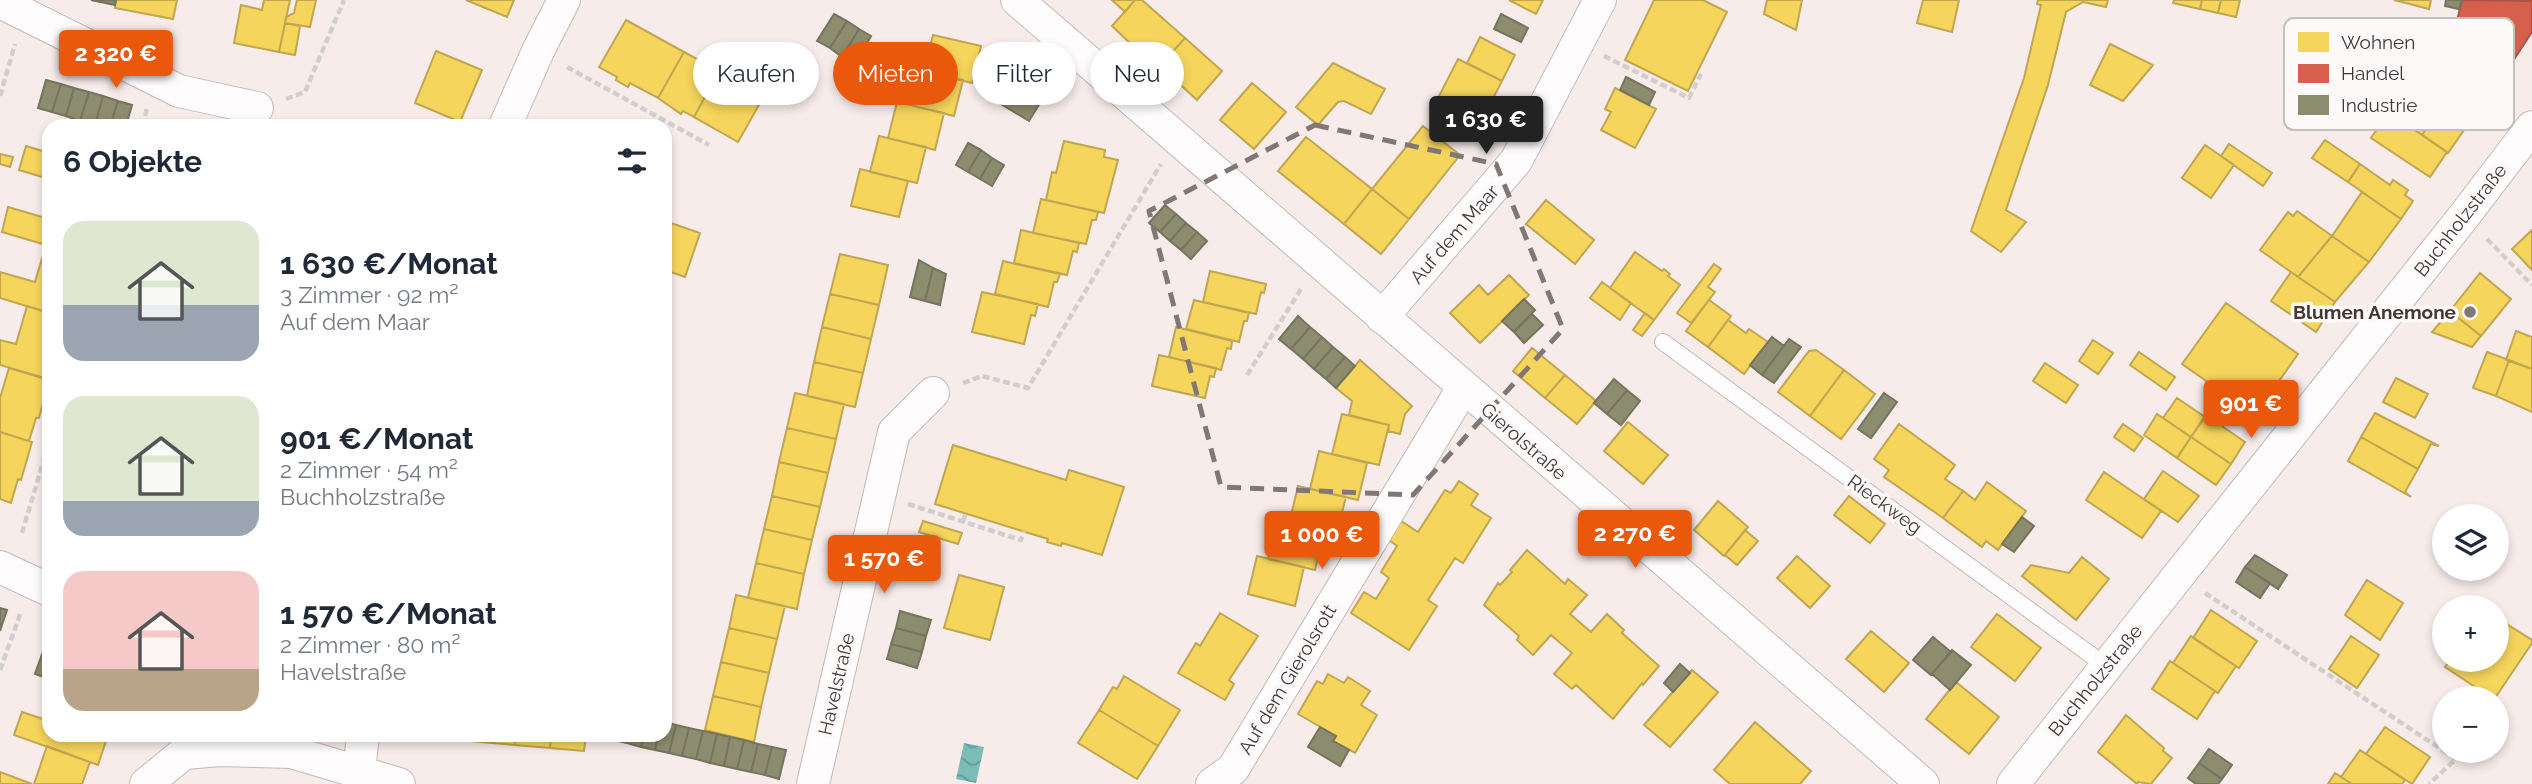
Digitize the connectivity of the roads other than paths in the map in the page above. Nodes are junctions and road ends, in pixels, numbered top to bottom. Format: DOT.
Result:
graph roads {
  1 [pos="565,0"];
  2 [pos="1017,0"];
  3 [pos="1600,0"];
  4 [pos="12,8"];
  5 [pos="257,108"];
  6 [pos="508,119"];
  7 [pos="2532,127"];
  8 [pos="1382,317"];
  9 [pos="1663,342"];
  10 [pos="1463,388"];
  11 [pos="933,393"];
  12 [pos="0,567"];
  13 [pos="40,586"];
  14 [pos="2106,666"];
  15 [pos="362,742"];
  16 [pos="183,744"];
  17 [pos="359,772"];
  18 [pos="146,784"];
  19 [pos="399,784"];
  20 [pos="813,784"];
  21 [pos="1213,784"];
  22 [pos="1923,784"];
  23 [pos="2013,784"];
  1 -- 6 [label="street"];
  2 -- 8 [label="street, Gierolstraße"];
  3 -- 8 [label="street, Auf dem Maar"];
  4 -- 5 [label="street"];
  7 -- 14 [label="street, Buchholzstraße"];
  8 -- 10 [label="street, Gierolstraße"];
  9 -- 14 [label="lane, Rieckweg"];
  10 -- 21 [label="street, Auf dem Gierolsrott"];
  10 -- 22 [label="street, Gierolstraße"];
  11 -- 20 [label="street, Havelstraße"];
  12 -- 13 [label="street"];
  14 -- 23 [label="street, Buchholzstraße"];
  15 -- 17 [label="street"];
  16 -- 17 [label="street"];
  16 -- 18 [label="street"];
  17 -- 19 [label="street"];
}
